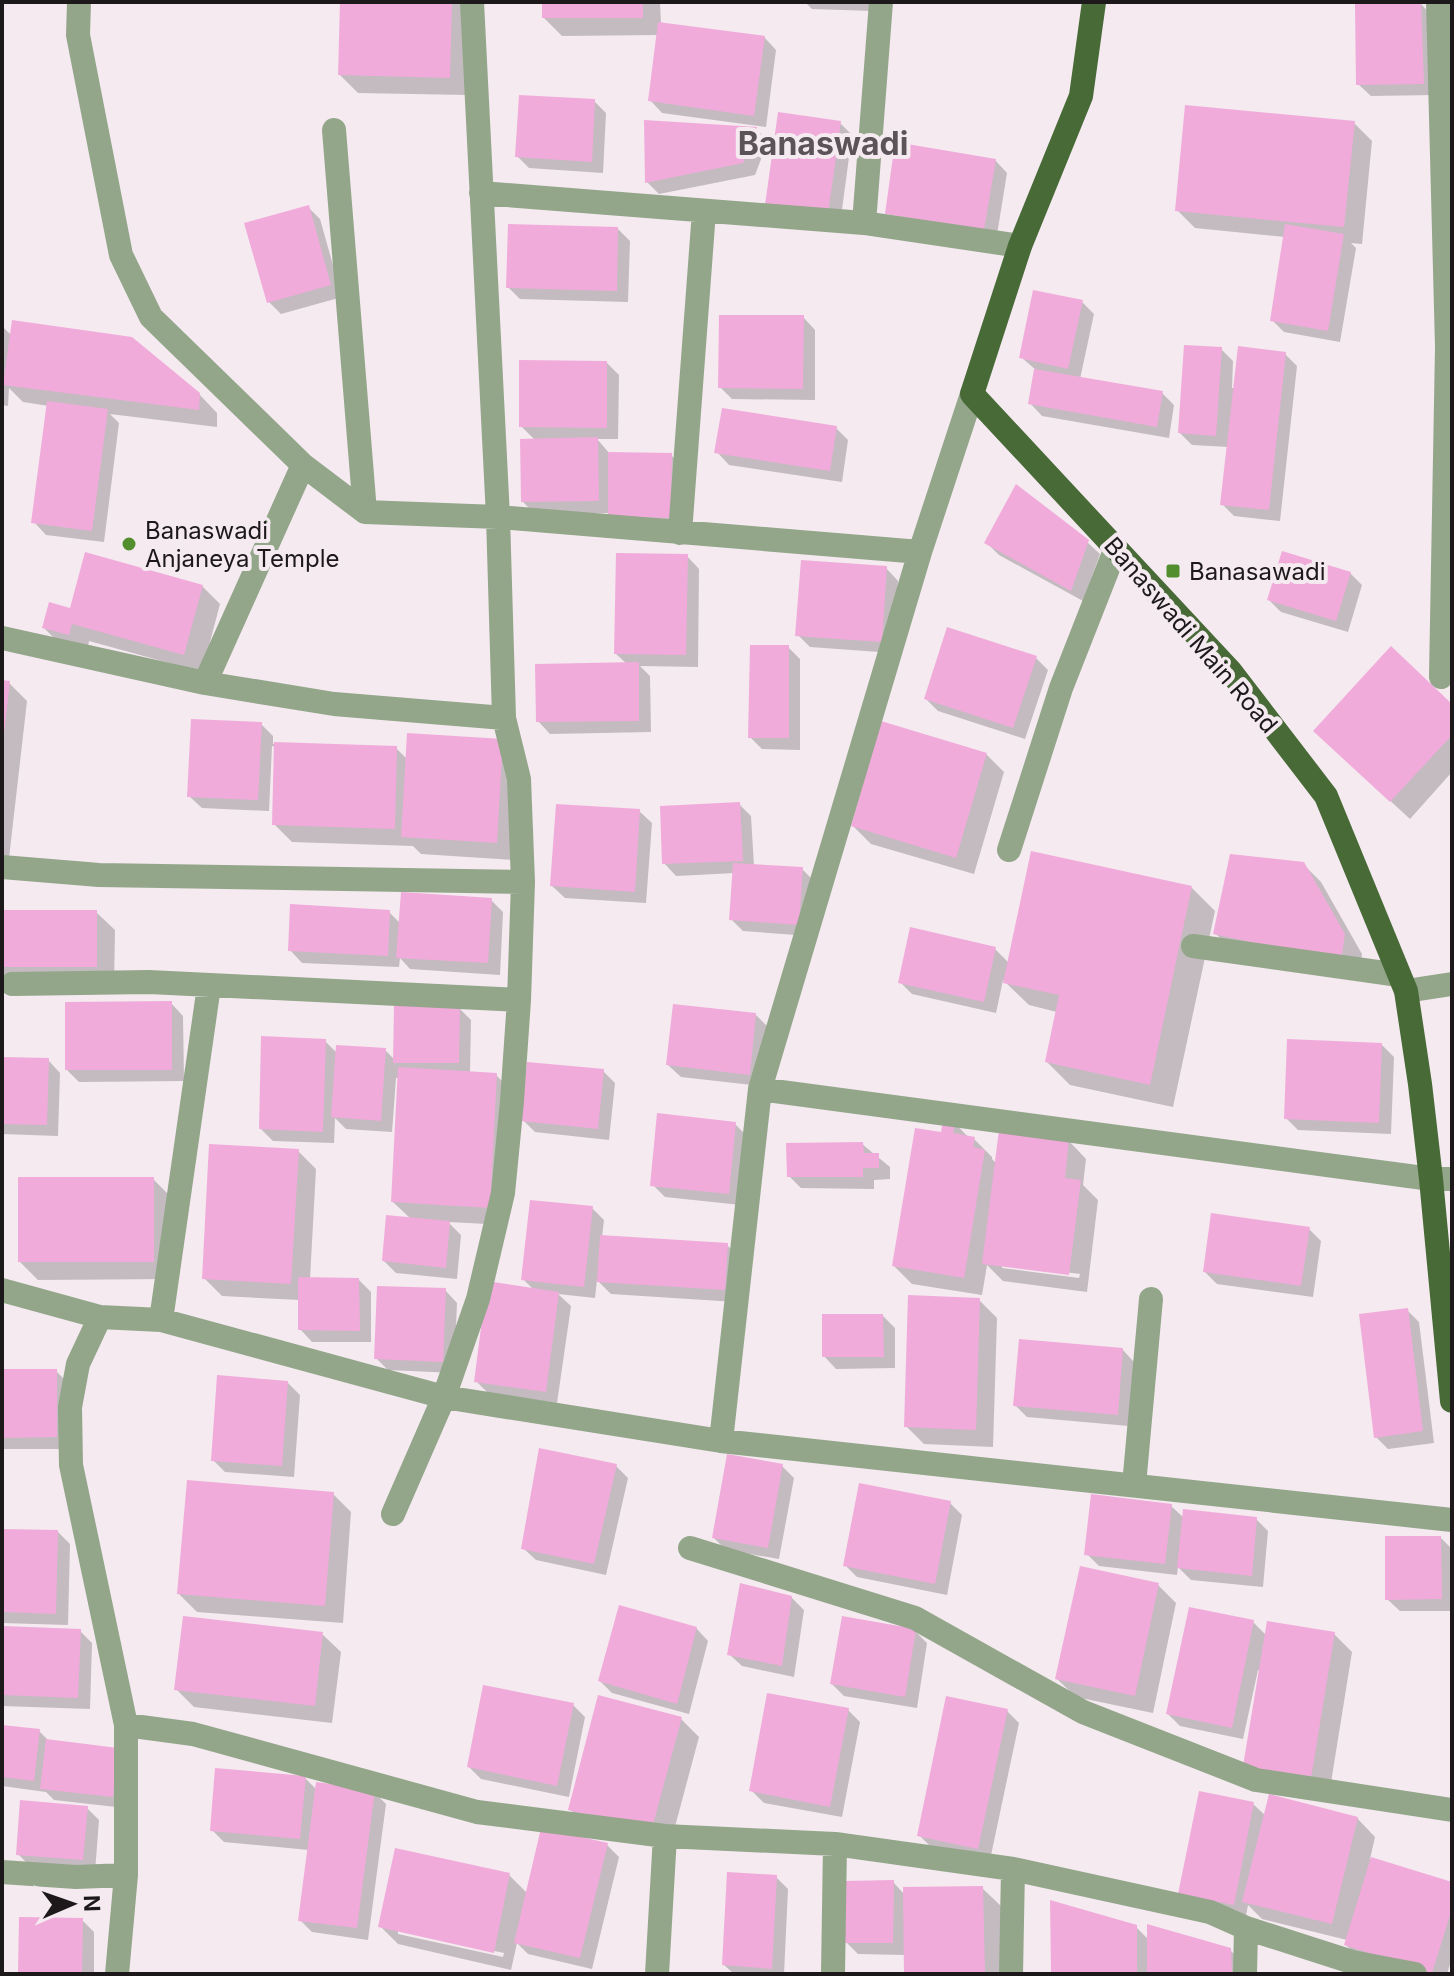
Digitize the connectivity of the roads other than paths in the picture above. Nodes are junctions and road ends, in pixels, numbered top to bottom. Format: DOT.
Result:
graph roads {
  1 [pos="79,2"];
  2 [pos="472,2"];
  3 [pos="881,2"];
  4 [pos="1094,2"];
  5 [pos="1438,2"];
  6 [pos="334,130"];
  7 [pos="481,193"];
  8 [pos="704,211"];
  9 [pos="864,223"];
  10 [pos="1020,246"];
  11 [pos="1450,347"];
  12 [pos="972,394"];
  13 [pos="303,465"];
  14 [pos="365,512"];
  15 [pos="498,517"];
  16 [pos="680,533"];
  17 [pos="1116,548"];
  18 [pos="920,552"];
  19 [pos="2,638"];
  20 [pos="1441,677"];
  21 [pos="205,683"];
  22 [pos="504,718"];
  23 [pos="1009,850"];
  24 [pos="2,867"];
  25 [pos="523,882"];
  26 [pos="1193,946"];
  27 [pos="1403,983"];
  28 [pos="12,984"];
  29 [pos="1452,984"];
  30 [pos="209,986"];
  31 [pos="519,1000"];
  32 [pos="760,1089"];
  33 [pos="1442,1179"];
  34 [pos="2,1290"];
  35 [pos="1151,1299"];
  36 [pos="100,1317"];
  37 [pos="161,1320"];
  38 [pos="1452,1396"];
  39 [pos="444,1397"];
  40 [pos="721,1441"];
  41 [pos="1134,1485"];
  42 [pos="393,1514"];
  43 [pos="1452,1520"];
  44 [pos="690,1548"];
  45 [pos="126,1725"];
  46 [pos="1452,1810"];
  47 [pos="665,1836"];
  48 [pos="835,1844"];
  49 [pos="1013,1869"];
  50 [pos="2,1872"];
  51 [pos="126,1875"];
  52 [pos="1246,1928"];
  53 [pos="117,1974"];
  54 [pos="657,1974"];
  55 [pos="833,1974"];
  56 [pos="1011,1974"];
  57 [pos="1245,1974"];
  58 [pos="1415,1974"];
  1 -- 13 [label="street"];
  2 -- 7 [label="street"];
  3 -- 9 [label="street"];
  4 -- 10 [label="main road"];
  5 -- 11 [label="street"];
  6 -- 14 [label="street"];
  7 -- 8 [label="street"];
  7 -- 15 [label="street"];
  8 -- 9 [label="street"];
  8 -- 16 [label="street"];
  9 -- 10 [label="street"];
  10 -- 12 [label="main road"];
  11 -- 20 [label="street"];
  12 -- 17 [label="main road, Banaswadi Main Road"];
  12 -- 18 [label="street"];
  13 -- 14 [label="street"];
  13 -- 21 [label="street"];
  14 -- 15 [label="street"];
  15 -- 16 [label="street"];
  15 -- 22 [label="street"];
  16 -- 18 [label="street"];
  17 -- 23 [label="street"];
  17 -- 27 [label="main road, Banaswadi Main Road"];
  18 -- 32 [label="street"];
  19 -- 21 [label="street"];
  21 -- 22 [label="street"];
  22 -- 25 [label="street"];
  24 -- 25 [label="street"];
  25 -- 31 [label="street"];
  26 -- 27 [label="street"];
  27 -- 29 [label="street"];
  27 -- 33 [label="main road, Banaswadi Main Road"];
  28 -- 30 [label="street"];
  30 -- 31 [label="street"];
  30 -- 37 [label="street"];
  31 -- 39 [label="street"];
  32 -- 33 [label="street"];
  32 -- 40 [label="street"];
  33 -- 38 [label="main road, Banaswadi Main Road"];
  34 -- 36 [label="street"];
  35 -- 41 [label="street"];
  36 -- 37 [label="street"];
  36 -- 45 [label="street"];
  37 -- 39 [label="street"];
  39 -- 40 [label="street"];
  39 -- 42 [label="street"];
  40 -- 41 [label="street"];
  41 -- 43 [label="street"];
  44 -- 46 [label="street"];
  45 -- 47 [label="street"];
  45 -- 51 [label="street"];
  47 -- 48 [label="street"];
  47 -- 54 [label="street"];
  48 -- 49 [label="street"];
  48 -- 55 [label="street"];
  49 -- 52 [label="street"];
  49 -- 56 [label="street"];
  50 -- 51 [label="street"];
  51 -- 53 [label="street"];
  52 -- 57 [label="street"];
  52 -- 58 [label="street"];
}
